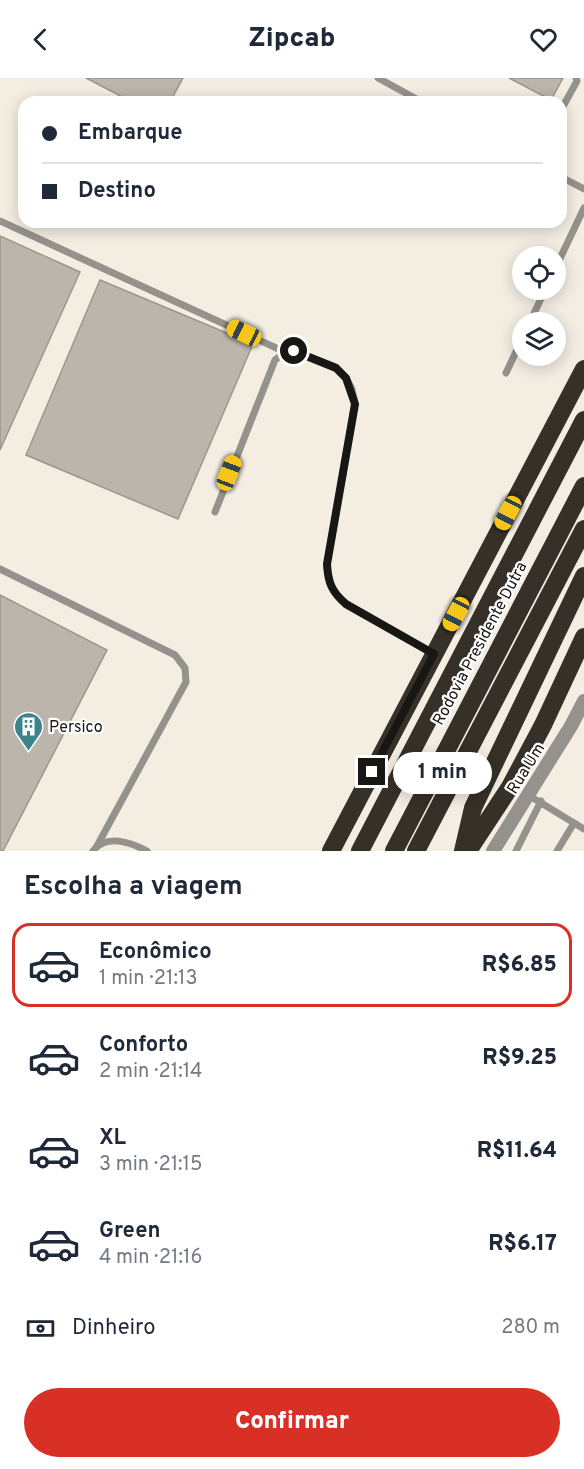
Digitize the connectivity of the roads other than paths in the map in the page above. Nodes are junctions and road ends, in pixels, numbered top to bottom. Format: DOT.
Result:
graph roads {
  1 [pos="378,78"];
  2 [pos="576,78"];
  3 [pos="411,96"];
  4 [pos="567,99"];
  5 [pos="567,180"];
  6 [pos="584,189"];
  7 [pos="584,208"];
  8 [pos="0,221"];
  9 [pos="566,246"];
  10 [pos="285,352"];
  11 [pos="512,360"];
  12 [pos="584,369"];
  13 [pos="506,373"];
  14 [pos="584,420"];
  15 [pos="584,486"];
  16 [pos="215,512"];
  17 [pos="584,529"];
  18 [pos="0,569"];
  19 [pos="584,576"];
  20 [pos="583,638"];
  21 [pos="434,654"];
  22 [pos="584,701"];
  23 [pos="528,795"];
  24 [pos="541,801"];
  25 [pos="574,823"];
  26 [pos="584,830"];
  27 [pos="95,848"];
  28 [pos="147,851"];
  29 [pos="331,851"];
  30 [pos="360,851"];
  31 [pos="394,851"];
  32 [pos="416,851"];
  33 [pos="465,851"];
  34 [pos="493,851"];
  35 [pos="516,851"];
  36 [pos="557,851"];
  1 -- 3 [label="lane"];
  2 -- 4 [label="lane"];
  5 -- 6 [label="lane"];
  7 -- 9 [label="lane"];
  8 -- 10 [label="lane"];
  10 -- 16 [label="lane"];
  10 -- 21 [label="lane"];
  11 -- 13 [label="lane"];
  12 -- 21 [label="highway"];
  14 -- 30 [label="highway"];
  15 -- 31 [label="highway, Rodovia Presidente Dutra"];
  17 -- 32 [label="highway"];
  18 -- 27 [label="lane"];
  19 -- 33 [label="highway"];
  20 -- 33 [label="highway"];
  21 -- 29 [label="highway"];
  22 -- 23 [label="street, Rua Um"];
  23 -- 24 [label="lane"];
  23 -- 34 [label="street, Rua Um"];
  24 -- 25 [label="lane"];
  24 -- 35 [label="lane"];
  25 -- 26 [label="lane"];
  25 -- 36 [label="lane"];
  27 -- 28 [label="lane"];
}
